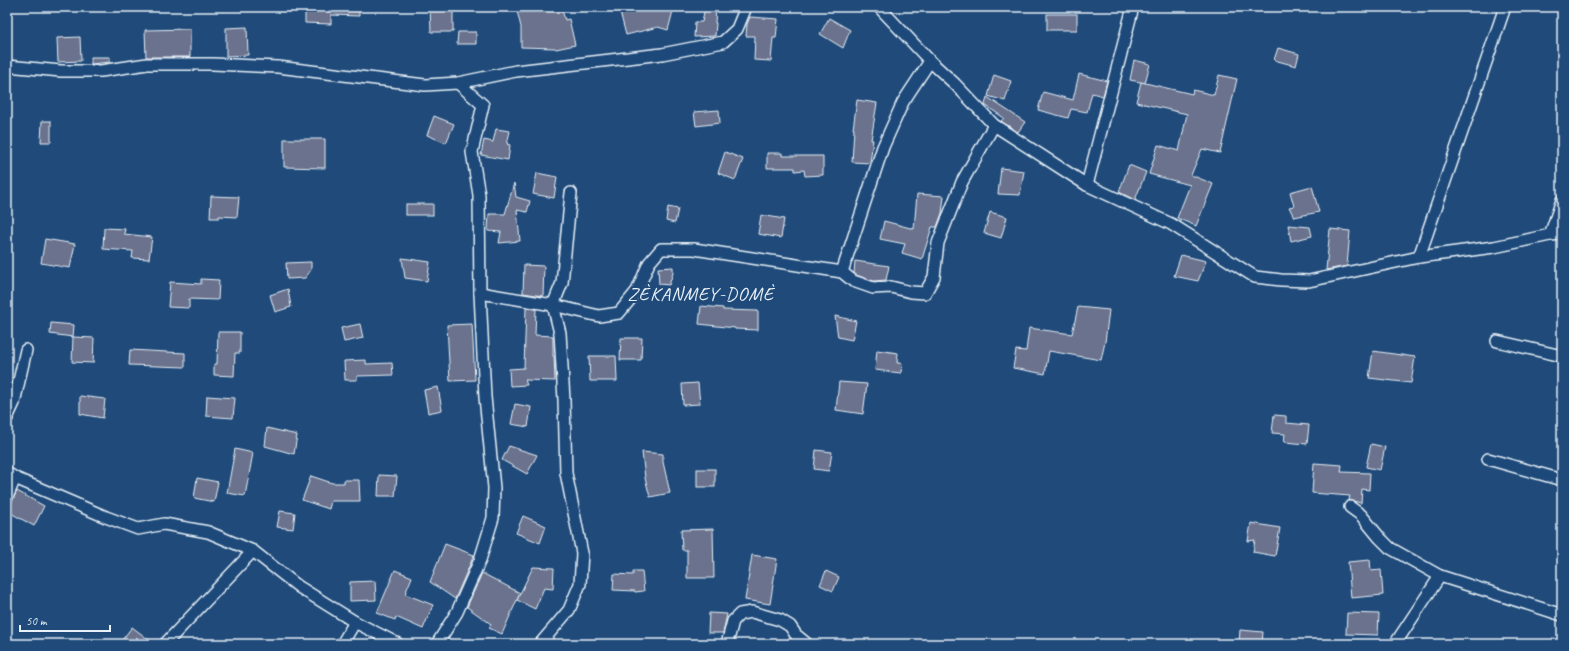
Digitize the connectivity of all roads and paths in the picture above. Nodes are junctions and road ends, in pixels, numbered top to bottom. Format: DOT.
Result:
graph roads {
  1 [pos="746,7"];
  2 [pos="879,7"];
  3 [pos="1133,7"];
  4 [pos="1505,7"];
  5 [pos="930,61"];
  6 [pos="7,66"];
  7 [pos="458,83"];
  8 [pos="994,125"];
  9 [pos="1087,185"];
  10 [pos="571,193"];
  11 [pos="1562,200"];
  12 [pos="1562,234"];
  13 [pos="1550,235"];
  14 [pos="1418,257"];
  15 [pos="842,272"];
  16 [pos="480,293"];
  17 [pos="553,305"];
  18 [pos="1497,341"];
  19 [pos="26,350"];
  20 [pos="1562,356"];
  21 [pos="7,418"];
  22 [pos="1488,460"];
  23 [pos="11,475"];
  24 [pos="1562,480"];
  25 [pos="7,497"];
  26 [pos="1350,507"];
  27 [pos="253,551"];
  28 [pos="1440,576"];
  29 [pos="1562,615"];
  30 [pos="355,622"];
  31 [pos="166,644"];
  32 [pos="342,644"];
  33 [pos="398,644"];
  34 [pos="437,644"];
  35 [pos="540,644"];
  36 [pos="727,644"];
  37 [pos="807,644"];
  38 [pos="1395,644"];
  1 -- 7 [label="street"];
  2 -- 5 [label="street"];
  3 -- 9 [label="street"];
  4 -- 14 [label="street"];
  5 -- 8 [label="street"];
  5 -- 15 [label="street"];
  6 -- 7 [label="street"];
  7 -- 16 [label="street"];
  8 -- 9 [label="street"];
  8 -- 15 [label="street"];
  9 -- 14 [label="street"];
  10 -- 17 [label="street"];
  11 -- 13 [label="street"];
  12 -- 13 [label="street"];
  13 -- 14 [label="street"];
  15 -- 17 [label="street"];
  16 -- 17 [label="street"];
  16 -- 34 [label="street"];
  17 -- 35 [label="street"];
  18 -- 20 [label="street"];
  19 -- 21 [label="street"];
  22 -- 24 [label="street"];
  23 -- 25 [label="street"];
  23 -- 27 [label="street"];
  26 -- 28 [label="street"];
  27 -- 30 [label="street"];
  27 -- 31 [label="street"];
  28 -- 29 [label="street"];
  28 -- 38 [label="street"];
  30 -- 32 [label="street"];
  30 -- 33 [label="street"];
  36 -- 37 [label="street"];
}
